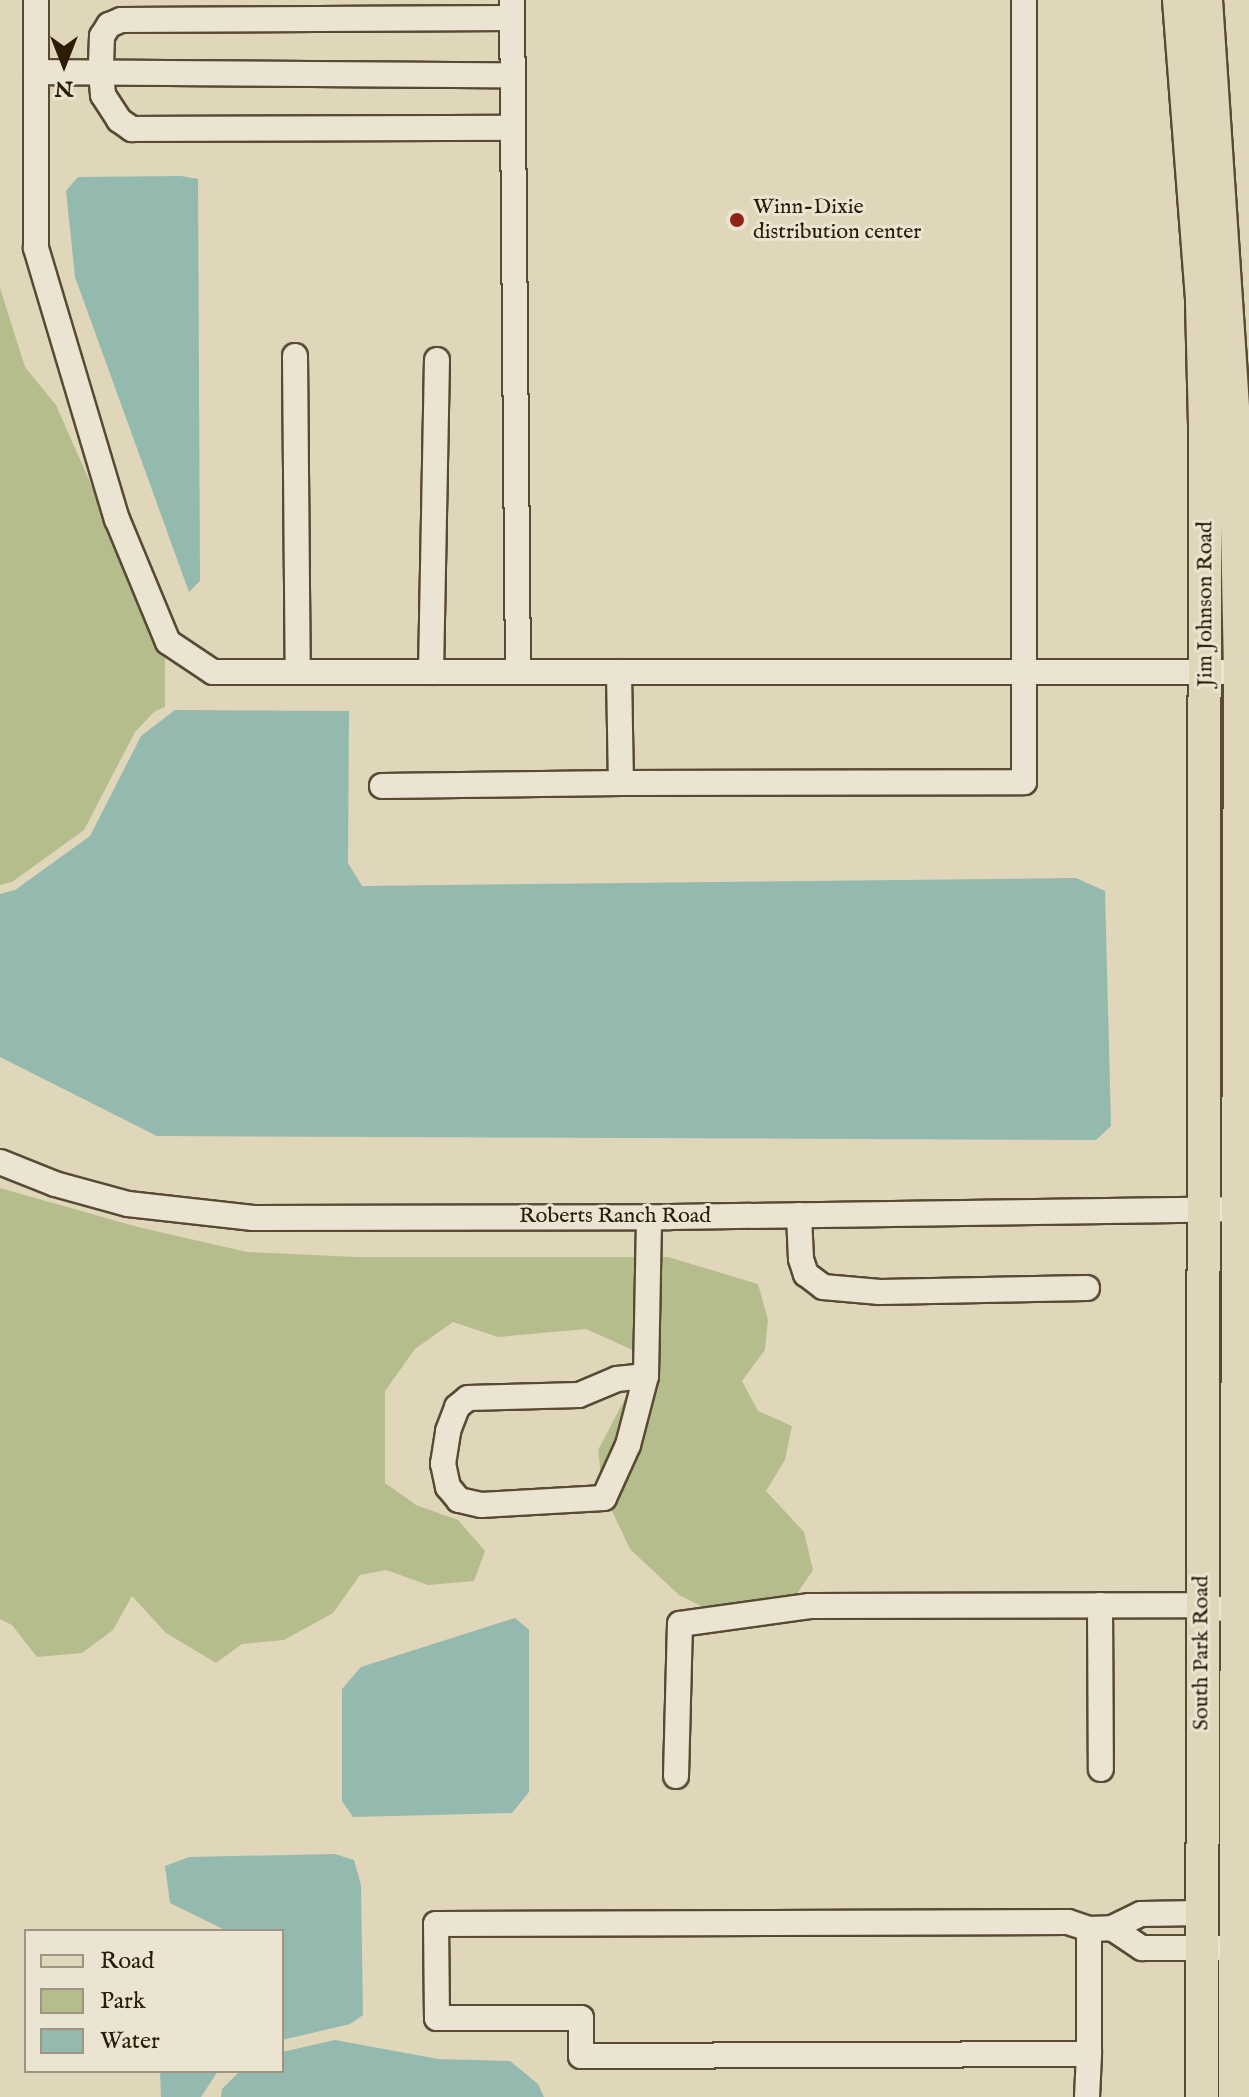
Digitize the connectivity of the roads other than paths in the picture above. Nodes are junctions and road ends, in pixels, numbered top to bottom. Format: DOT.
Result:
graph roads {
  1 [pos="36,0"];
  2 [pos="1024,0"];
  3 [pos="1179,0"];
  4 [pos="1206,0"];
  5 [pos="512,9"];
  6 [pos="36,72"];
  7 [pos="101,72"];
  8 [pos="513,75"];
  9 [pos="513,128"];
  10 [pos="295,356"];
  11 [pos="437,360"];
  12 [pos="298,672"];
  13 [pos="431,672"];
  14 [pos="518,672"];
  15 [pos="619,672"];
  16 [pos="1024,672"];
  17 [pos="1207,672"];
  18 [pos="1244,672"];
  19 [pos="621,783"];
  20 [pos="382,786"];
  21 [pos="1239,946"];
  22 [pos="0,1162"];
  23 [pos="1229,1209"];
  24 [pos="799,1215"];
  25 [pos="649,1217"];
  26 [pos="1087,1288"];
  27 [pos="646,1376"];
  28 [pos="1100,1605"];
  29 [pos="1225,1610"];
  30 [pos="1101,1769"];
  31 [pos="676,1776"];
  32 [pos="1203,1913"];
  33 [pos="1100,1928"];
  34 [pos="1220,1948"];
  35 [pos="1089,2054"];
  36 [pos="1087,2097"];
  37 [pos="1202,2097"];
  38 [pos="1223,2097"];
  39 [pos="1235,2097"];
  1 -- 6 [label="street"];
  2 -- 16 [label="street"];
  3 -- 17 [label="main road, Jim Johnson Road"];
  4 -- 18 [label="main road, Jim Johnson Road"];
  5 -- 7 [label="street"];
  5 -- 8 [label="street"];
  6 -- 7 [label="street"];
  6 -- 12 [label="street"];
  7 -- 8 [label="street"];
  7 -- 9 [label="street"];
  8 -- 9 [label="street"];
  9 -- 14 [label="street"];
  10 -- 12 [label="street"];
  11 -- 13 [label="street"];
  12 -- 13 [label="street"];
  13 -- 14 [label="street"];
  14 -- 15 [label="street"];
  15 -- 16 [label="street"];
  15 -- 19 [label="street"];
  16 -- 17 [label="street"];
  16 -- 19 [label="street"];
  17 -- 18 [label="street"];
  17 -- 21 [label="main road"];
  17 -- 23 [label="main road, Jim Johnson Road"];
  18 -- 21 [label="main road, Jim Johnson Road"];
  19 -- 20 [label="street"];
  21 -- 23 [label="main road, Jim Johnson Road"];
  22 -- 25 [label="street, Roberts Ranch Road"];
  23 -- 24 [label="street, Roberts Ranch Road"];
  23 -- 29 [label="main road, South Park Road"];
  23 -- 29 [label="main road, South Park Road"];
  24 -- 25 [label="street, Roberts Ranch Road"];
  24 -- 26 [label="street"];
  25 -- 27 [label="street"];
  27 -- 27 [label="street"];
  28 -- 29 [label="street"];
  28 -- 30 [label="street"];
  28 -- 31 [label="street"];
  29 -- 32 [label="main road, South Park Road"];
  29 -- 34 [label="main road, South Park Road"];
  32 -- 33 [label="street"];
  32 -- 34 [label="main road, South Park Road"];
  33 -- 34 [label="street"];
  33 -- 35 [label="street"];
  33 -- 35 [label="street"];
  34 -- 37 [label="main road, South Park Road"];
  34 -- 38 [label="main road"];
  34 -- 39 [label="main road, South Park Road"];
  35 -- 36 [label="street"];
}
